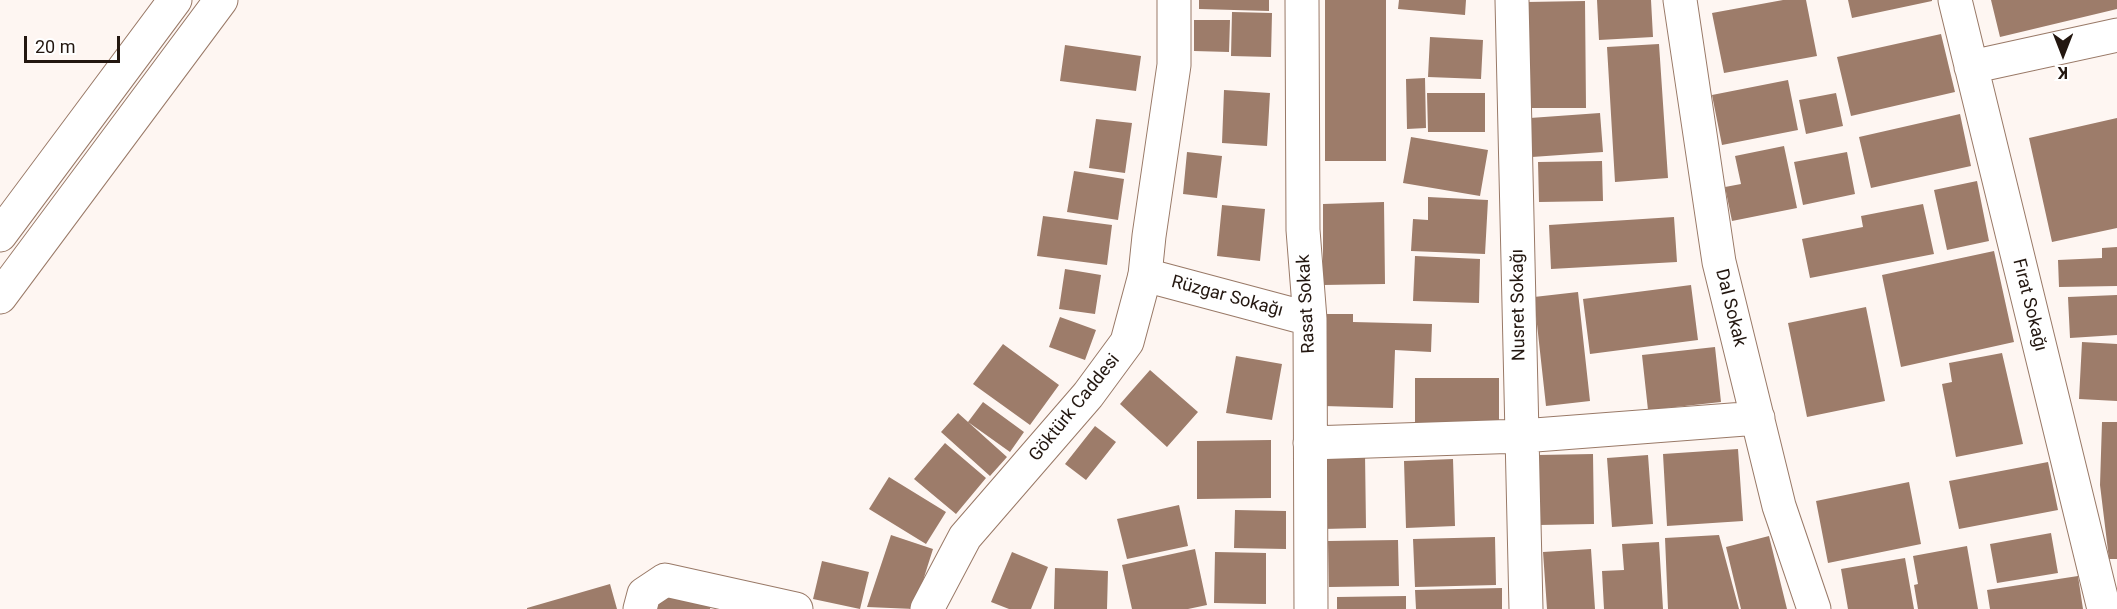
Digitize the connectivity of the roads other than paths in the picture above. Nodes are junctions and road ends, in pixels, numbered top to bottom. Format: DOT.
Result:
graph roads {
  1 [pos="175,0"];
  2 [pos="221,0"];
  3 [pos="1174,0"];
  4 [pos="1302,0"];
  5 [pos="1512,0"];
  6 [pos="1680,0"];
  7 [pos="1955,0"];
  8 [pos="2117,35"];
  9 [pos="1971,67"];
  10 [pos="0,236"];
  11 [pos="1145,275"];
  12 [pos="0,297"];
  13 [pos="1310,320"];
  14 [pos="1758,418"];
  15 [pos="1522,436"];
  16 [pos="1310,443"];
  17 [pos="640,609"];
  18 [pos="796,609"];
  19 [pos="927,609"];
  20 [pos="1311,609"];
  21 [pos="1526,609"];
  22 [pos="1814,609"];
  23 [pos="2104,609"];
  1 -- 10 [label="street"];
  2 -- 12 [label="street"];
  3 -- 11 [label="street, Göktürk Caddesi"];
  4 -- 13 [label="street, Rasat Sokak"];
  5 -- 15 [label="street, Nusret Sokağı"];
  6 -- 14 [label="street, Dal Sokak"];
  7 -- 9 [label="street, Fırat Sokağı"];
  8 -- 9 [label="street"];
  9 -- 23 [label="street, Fırat Sokağı"];
  11 -- 13 [label="street, Rüzgar Sokağı"];
  11 -- 19 [label="street, Göktürk Caddesi"];
  13 -- 16 [label="street, Rasat Sokak"];
  14 -- 15 [label="street"];
  14 -- 22 [label="street, Dal Sokak"];
  15 -- 16 [label="street"];
  15 -- 21 [label="street, Nusret Sokağı"];
  16 -- 20 [label="street, Rasat Sokak"];
  17 -- 18 [label="street"];
}
